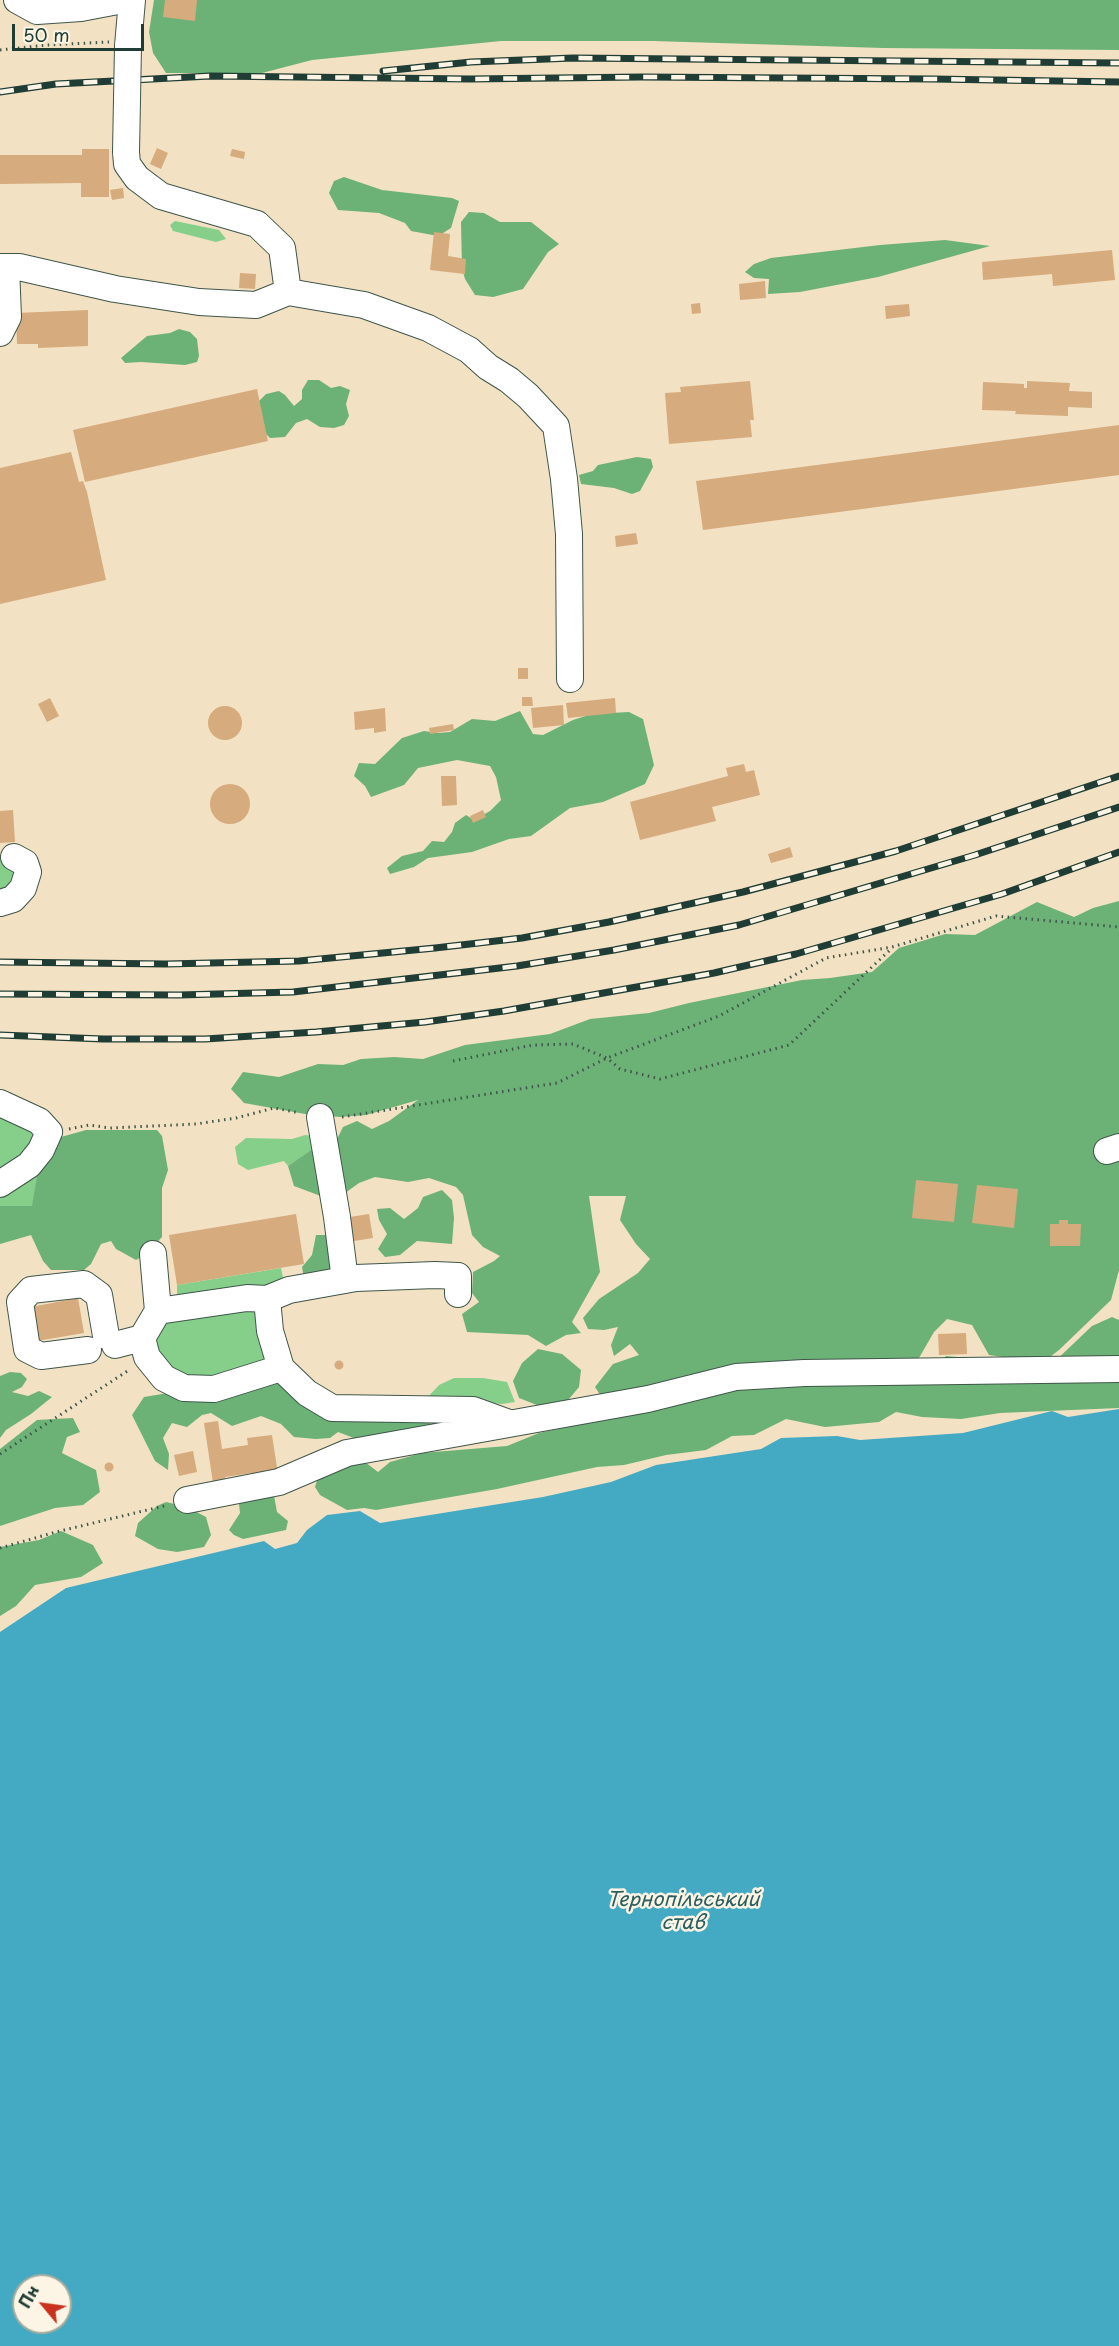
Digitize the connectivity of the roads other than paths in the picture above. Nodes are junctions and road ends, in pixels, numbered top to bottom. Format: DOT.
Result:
graph roads {
  1 [pos="17,0"];
  2 [pos="123,0"];
  3 [pos="132,0"];
  4 [pos="3,267"];
  5 [pos="288,292"];
  6 [pos="0,333"];
  7 [pos="570,679"];
  8 [pos="14,857"];
  9 [pos="0,903"];
  10 [pos="0,1104"];
  11 [pos="320,1117"];
  12 [pos="0,1184"];
  13 [pos="153,1254"];
  14 [pos="345,1280"];
  15 [pos="458,1294"];
  16 [pos="267,1299"];
  17 [pos="158,1311"];
  18 [pos="103,1344"];
  19 [pos="145,1348"];
  20 [pos="281,1368"];
  21 [pos="1119,1369"];
  22 [pos="509,1423"];
  23 [pos="187,1500"];
  1 -- 2 [label="lane"];
  3 -- 5 [label="lane, bridge"];
  4 -- 5 [label="lane"];
  4 -- 6 [label="lane"];
  5 -- 7 [label="lane"];
  8 -- 9 [label="lane"];
  10 -- 12 [label="lane"];
  11 -- 14 [label="lane"];
  13 -- 17 [label="lane"];
  14 -- 15 [label="lane"];
  14 -- 16 [label="lane"];
  16 -- 17 [label="lane"];
  16 -- 20 [label="lane"];
  17 -- 19 [label="lane"];
  18 -- 19 [label="lane"];
  19 -- 20 [label="lane"];
  20 -- 22 [label="lane"];
  21 -- 22 [label="lane"];
  22 -- 23 [label="lane"];
}
